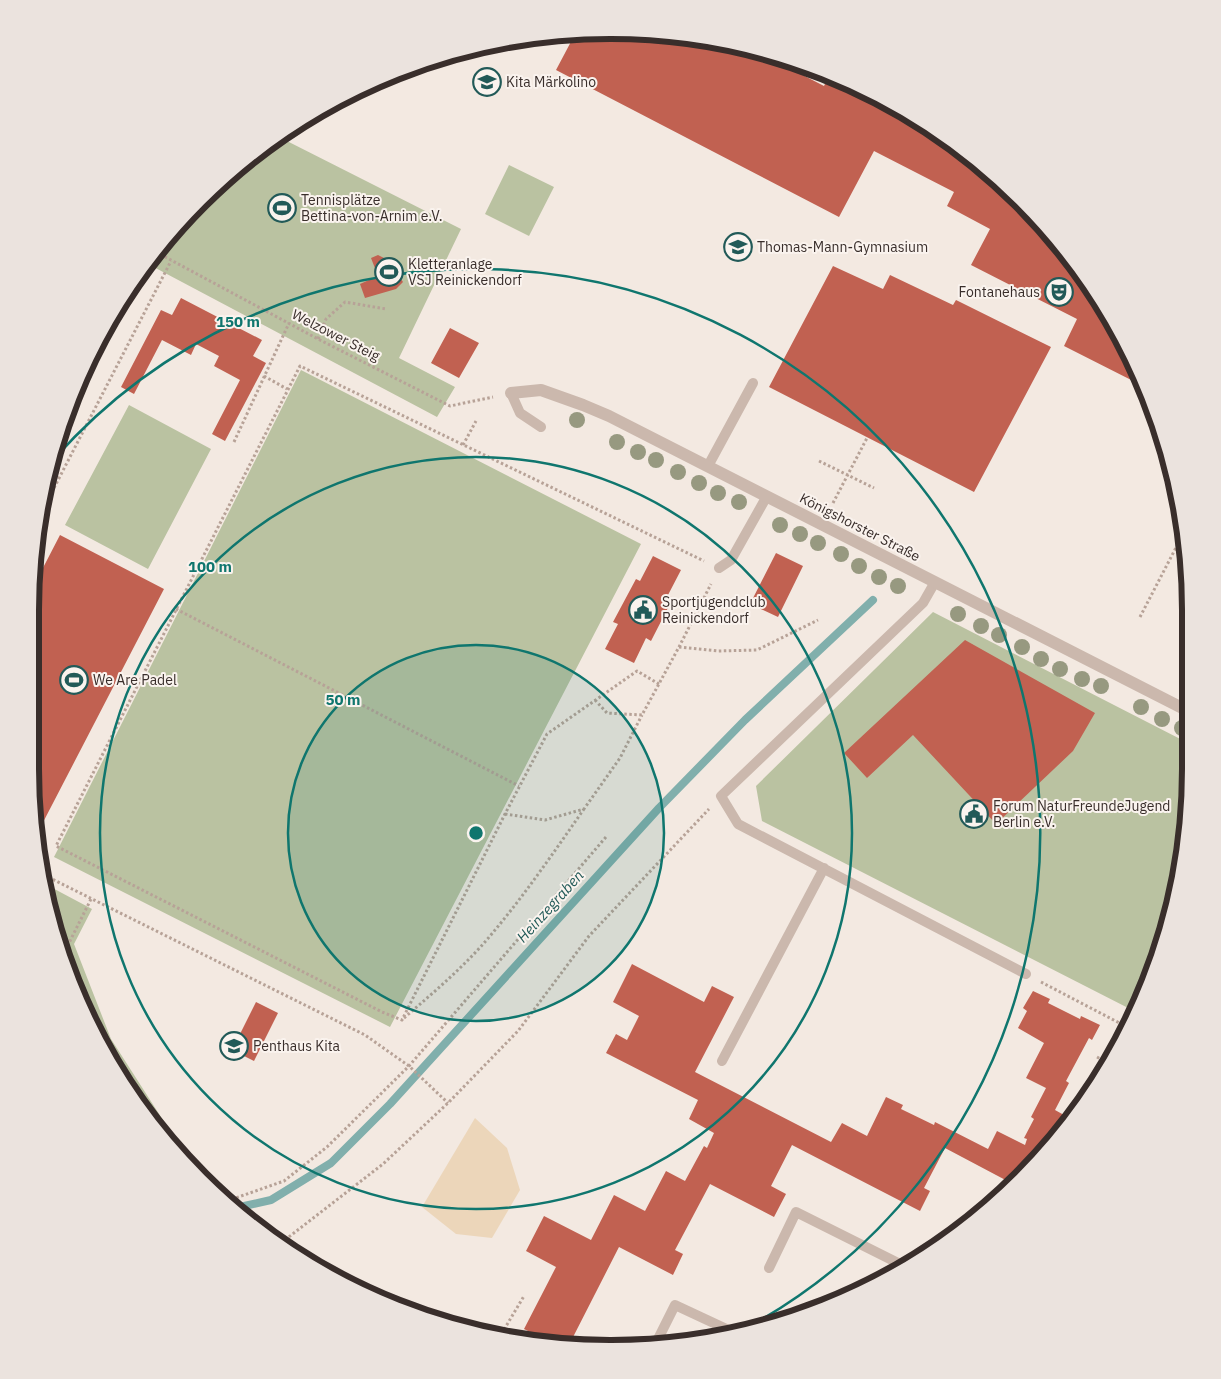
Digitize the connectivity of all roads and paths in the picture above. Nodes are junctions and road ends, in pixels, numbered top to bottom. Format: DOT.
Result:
graph roads {
  1 [pos="162,256"];
  2 [pos="171,261"];
  3 [pos="386,309"];
  4 [pos="289,323"];
  5 [pos="318,339"];
  6 [pos="264,376"];
  7 [pos="753,383"];
  8 [pos="287,389"];
  9 [pos="511,393"];
  10 [pos="476,421"];
  11 [pos="540,427"];
  12 [pos="867,438"];
  13 [pos="234,442"];
  14 [pos="463,445"];
  15 [pos="819,461"];
  16 [pos="708,466"];
  17 [pos="848,474"];
  18 [pos="874,488"];
  19 [pos="51,493"];
  20 [pos="767,496"];
  21 [pos="833,503"];
  22 [pos="1178,544"];
  23 [pos="719,568"];
  24 [pos="935,582"];
  25 [pos="176,609"];
  26 [pos="1140,616"];
  27 [pos="818,620"];
  28 [pos="679,647"];
  29 [pos="659,684"];
  30 [pos="595,700"];
  31 [pos="1182,708"];
  32 [pos="642,715"];
  33 [pos="519,786"];
  34 [pos="721,796"];
  35 [pos="584,808"];
  36 [pos="505,814"];
  37 [pos="606,837"];
  38 [pos="824,868"];
  39 [pos="49,877"];
  40 [pos="91,898"];
  41 [pos="67,946"];
  42 [pos="1026,974"];
  43 [pos="402,1020"];
  44 [pos="1121,1024"];
  45 [pos="1097,1058"];
  46 [pos="1102,1060"];
  47 [pos="722,1061"];
  48 [pos="408,1066"];
  49 [pos="448,1103"];
  50 [pos="234,1198"];
  51 [pos="286,1239"];
  52 [pos="897,1263"];
  53 [pos="769,1268"];
  54 [pos="524,1296"];
  55 [pos="724,1329"];
  56 [pos="504,1330"];
  57 [pos="659,1338"];
  1 -- 2 [label="path, Welzower Steig"];
  2 -- 4 [label="path, Welzower Steig"];
  2 -- 19 [label="path"];
  3 -- 5 [label="path"];
  4 -- 5 [label="path, Welzower Steig"];
  4 -- 6 [label="path"];
  5 -- 9 [label="path, Welzower Steig"];
  6 -- 8 [label="path"];
  6 -- 13 [label="path"];
  7 -- 16 [label="lane"];
  9 -- 11 [label="lane"];
  9 -- 16 [label="street, Königshorster Straße"];
  10 -- 14 [label="path"];
  12 -- 17 [label="path"];
  14 -- 23 [label="path"];
  14 -- 25 [label="path"];
  15 -- 17 [label="path"];
  16 -- 20 [label="street, Königshorster Straße"];
  17 -- 18 [label="path"];
  17 -- 21 [label="path"];
  20 -- 23 [label="lane"];
  20 -- 24 [label="street, Königshorster Straße"];
  22 -- 26 [label="path"];
  23 -- 28 [label="path"];
  24 -- 31 [label="street, Königshorster Straße"];
  24 -- 34 [label="lane"];
  25 -- 33 [label="path"];
  25 -- 43 [label="path"];
  27 -- 28 [label="path"];
  28 -- 29 [label="path"];
  29 -- 30 [label="path"];
  29 -- 32 [label="path"];
  30 -- 32 [label="path"];
  30 -- 33 [label="path"];
  32 -- 35 [label="path"];
  33 -- 36 [label="path"];
  34 -- 38 [label="lane"];
  34 -- 49 [label="path"];
  35 -- 36 [label="path"];
  35 -- 43 [label="path"];
  36 -- 43 [label="path"];
  37 -- 48 [label="path"];
  38 -- 42 [label="lane"];
  38 -- 47 [label="lane"];
  39 -- 40 [label="path"];
  40 -- 41 [label="path"];
  40 -- 48 [label="path"];
  42 -- 44 [label="path"];
  45 -- 46 [label="path"];
  48 -- 49 [label="path"];
  48 -- 50 [label="path"];
  49 -- 51 [label="path"];
  52 -- 53 [label="lane"];
  54 -- 56 [label="path"];
  55 -- 57 [label="lane"];
}
